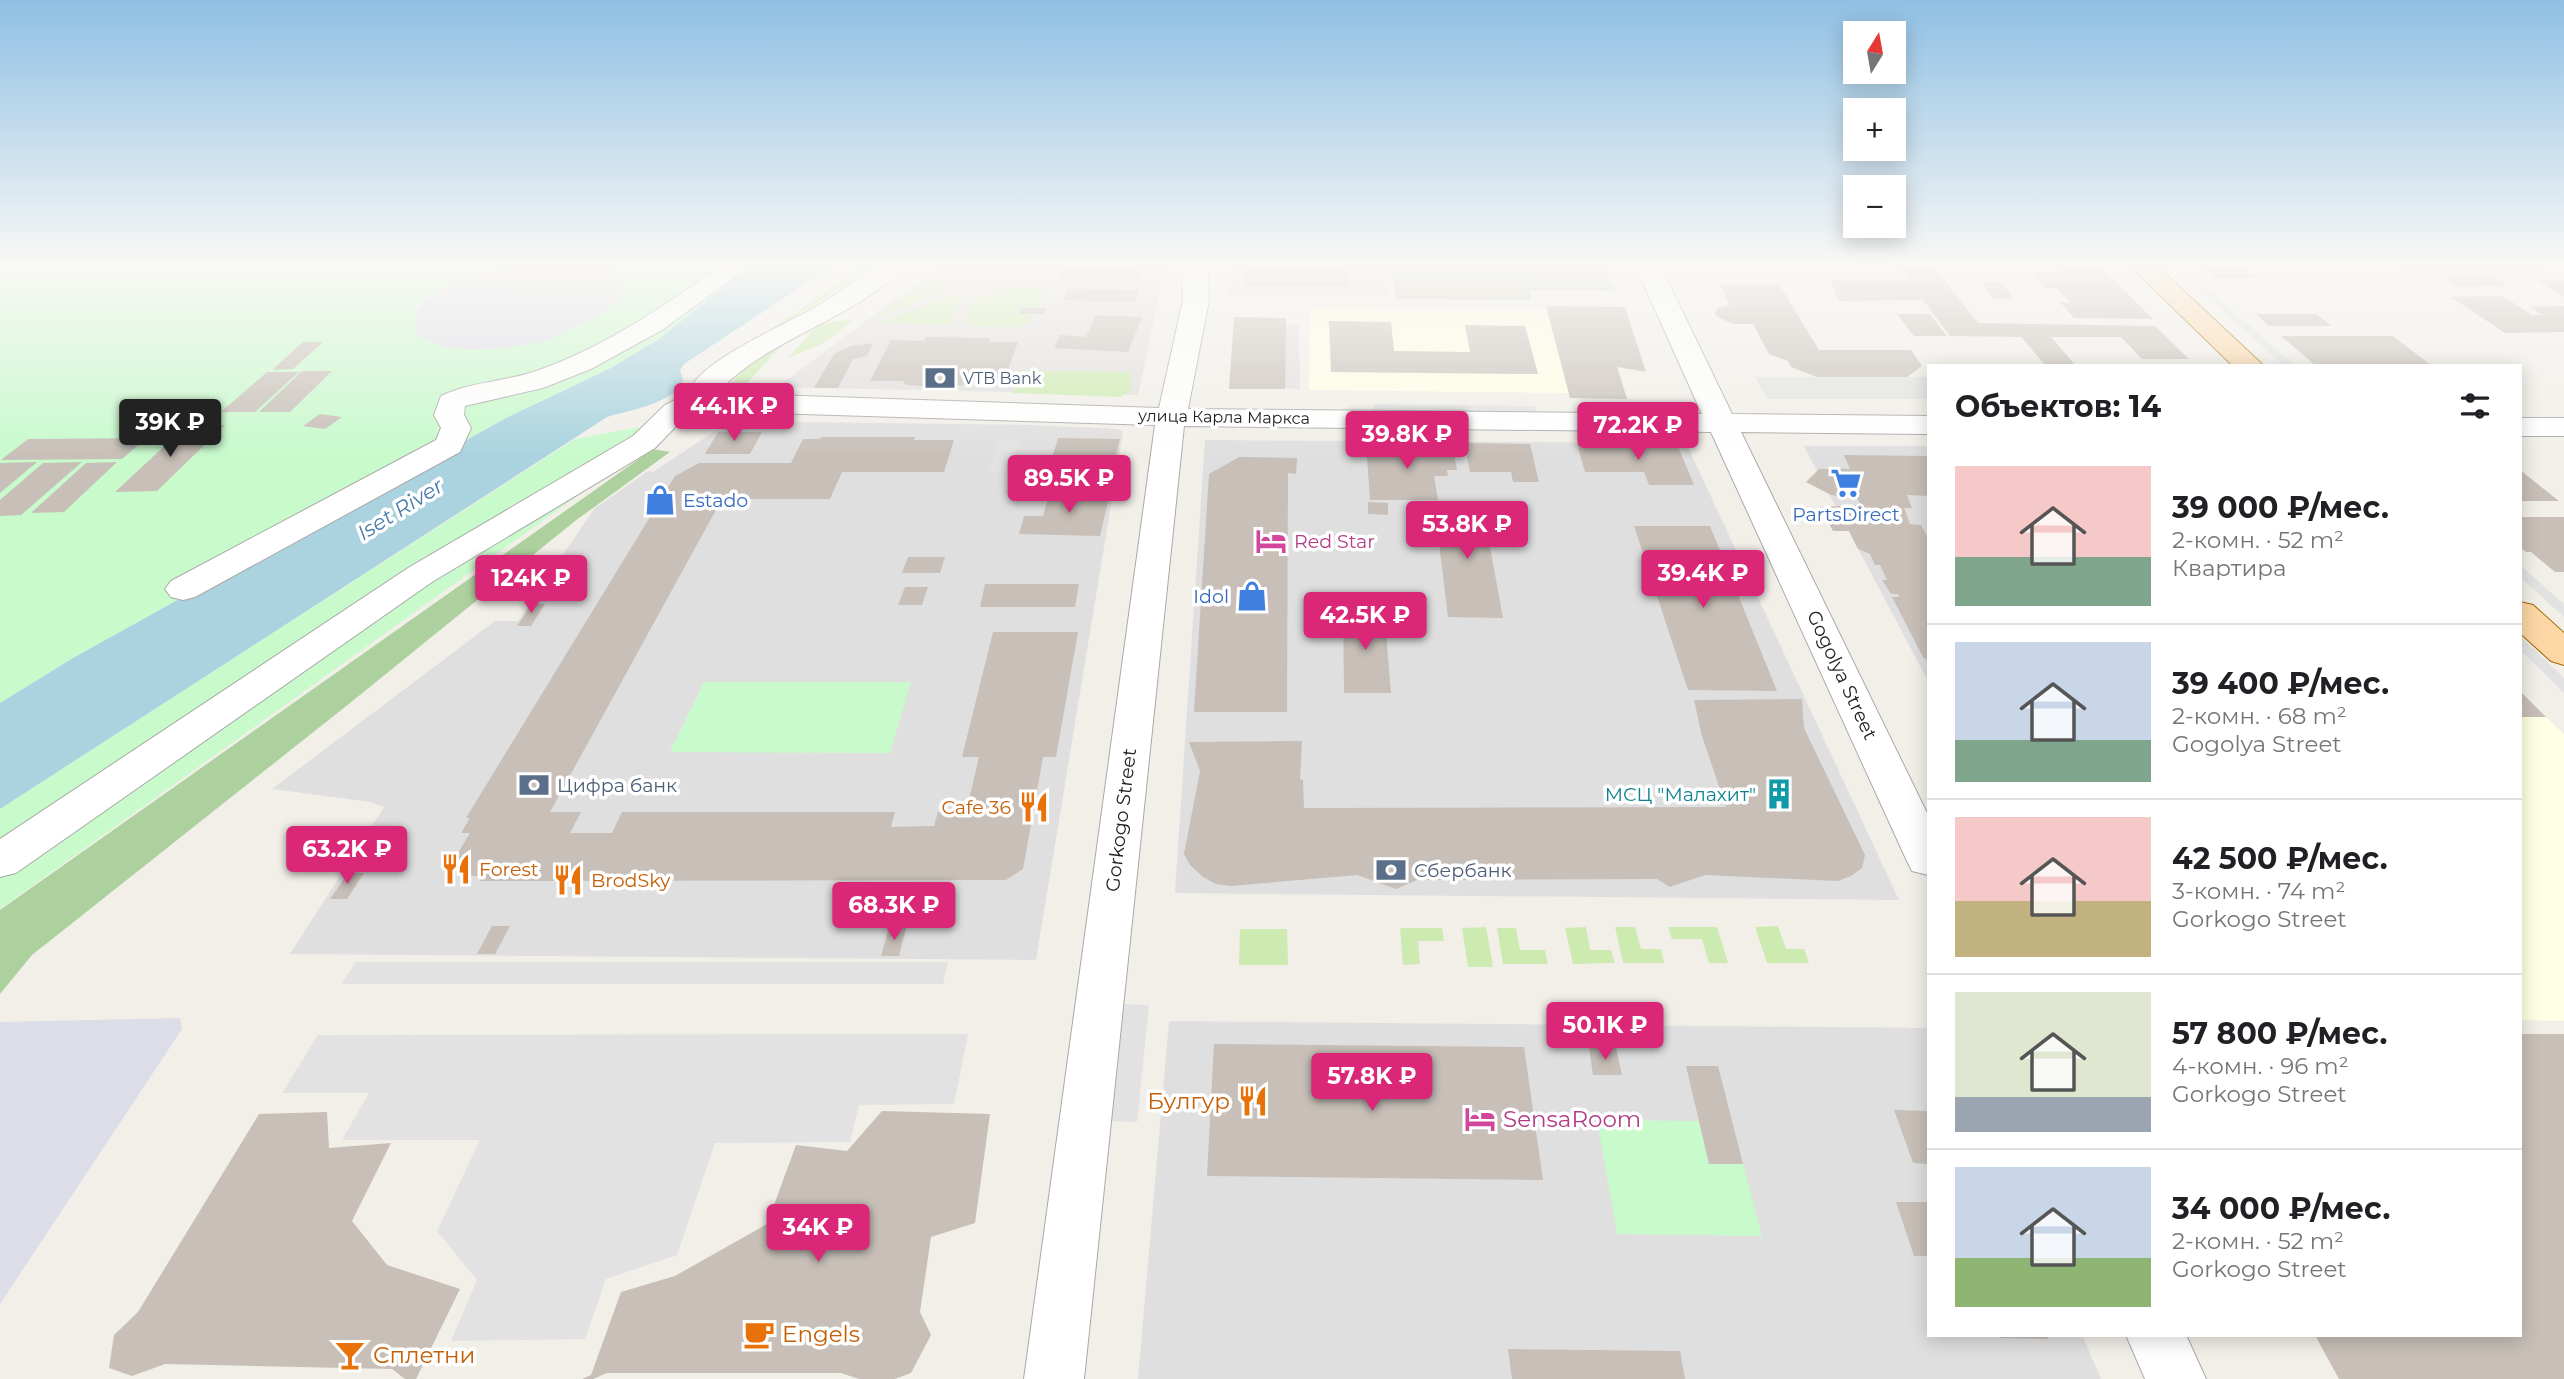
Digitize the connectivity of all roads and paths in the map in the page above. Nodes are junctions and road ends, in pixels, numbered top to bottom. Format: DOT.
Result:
graph roads {
  1 [pos="647,327"];
  2 [pos="797,327"];
  3 [pos="1190,327"];
  4 [pos="1677,327"];
  5 [pos="2209,327"];
  6 [pos="2248,364"];
  7 [pos="771,404"];
  8 [pos="1171,416"];
  9 [pos="1723,423"];
  10 [pos="1927,425"];
  11 [pos="2522,427"];
  12 [pos="2564,427"];
  13 [pos="183,589"];
  14 [pos="2522,615"];
  15 [pos="2564,653"];
  16 [pos="1927,857"];
  17 [pos="0,861"];
  18 [pos="2156,1337"];
  19 [pos="1054,1379"];
  20 [pos="2176,1379"];
  1 -- 13 [label="street"];
  2 -- 17 [label="street"];
  3 -- 8 [label="street, Gorkogo Street"];
  4 -- 9 [label="street, Gogolya Street"];
  5 -- 6 [label="main road"];
  7 -- 8 [label="street, улица Карла Маркса"];
  8 -- 9 [label="street, улица Карла Маркса"];
  8 -- 19 [label="street, Gorkogo Street"];
  9 -- 10 [label="street, улица Карла Маркса"];
  9 -- 16 [label="street, Gogolya Street"];
  11 -- 12 [label="street"];
  14 -- 15 [label="main road"];
  18 -- 20 [label="street"];
}
